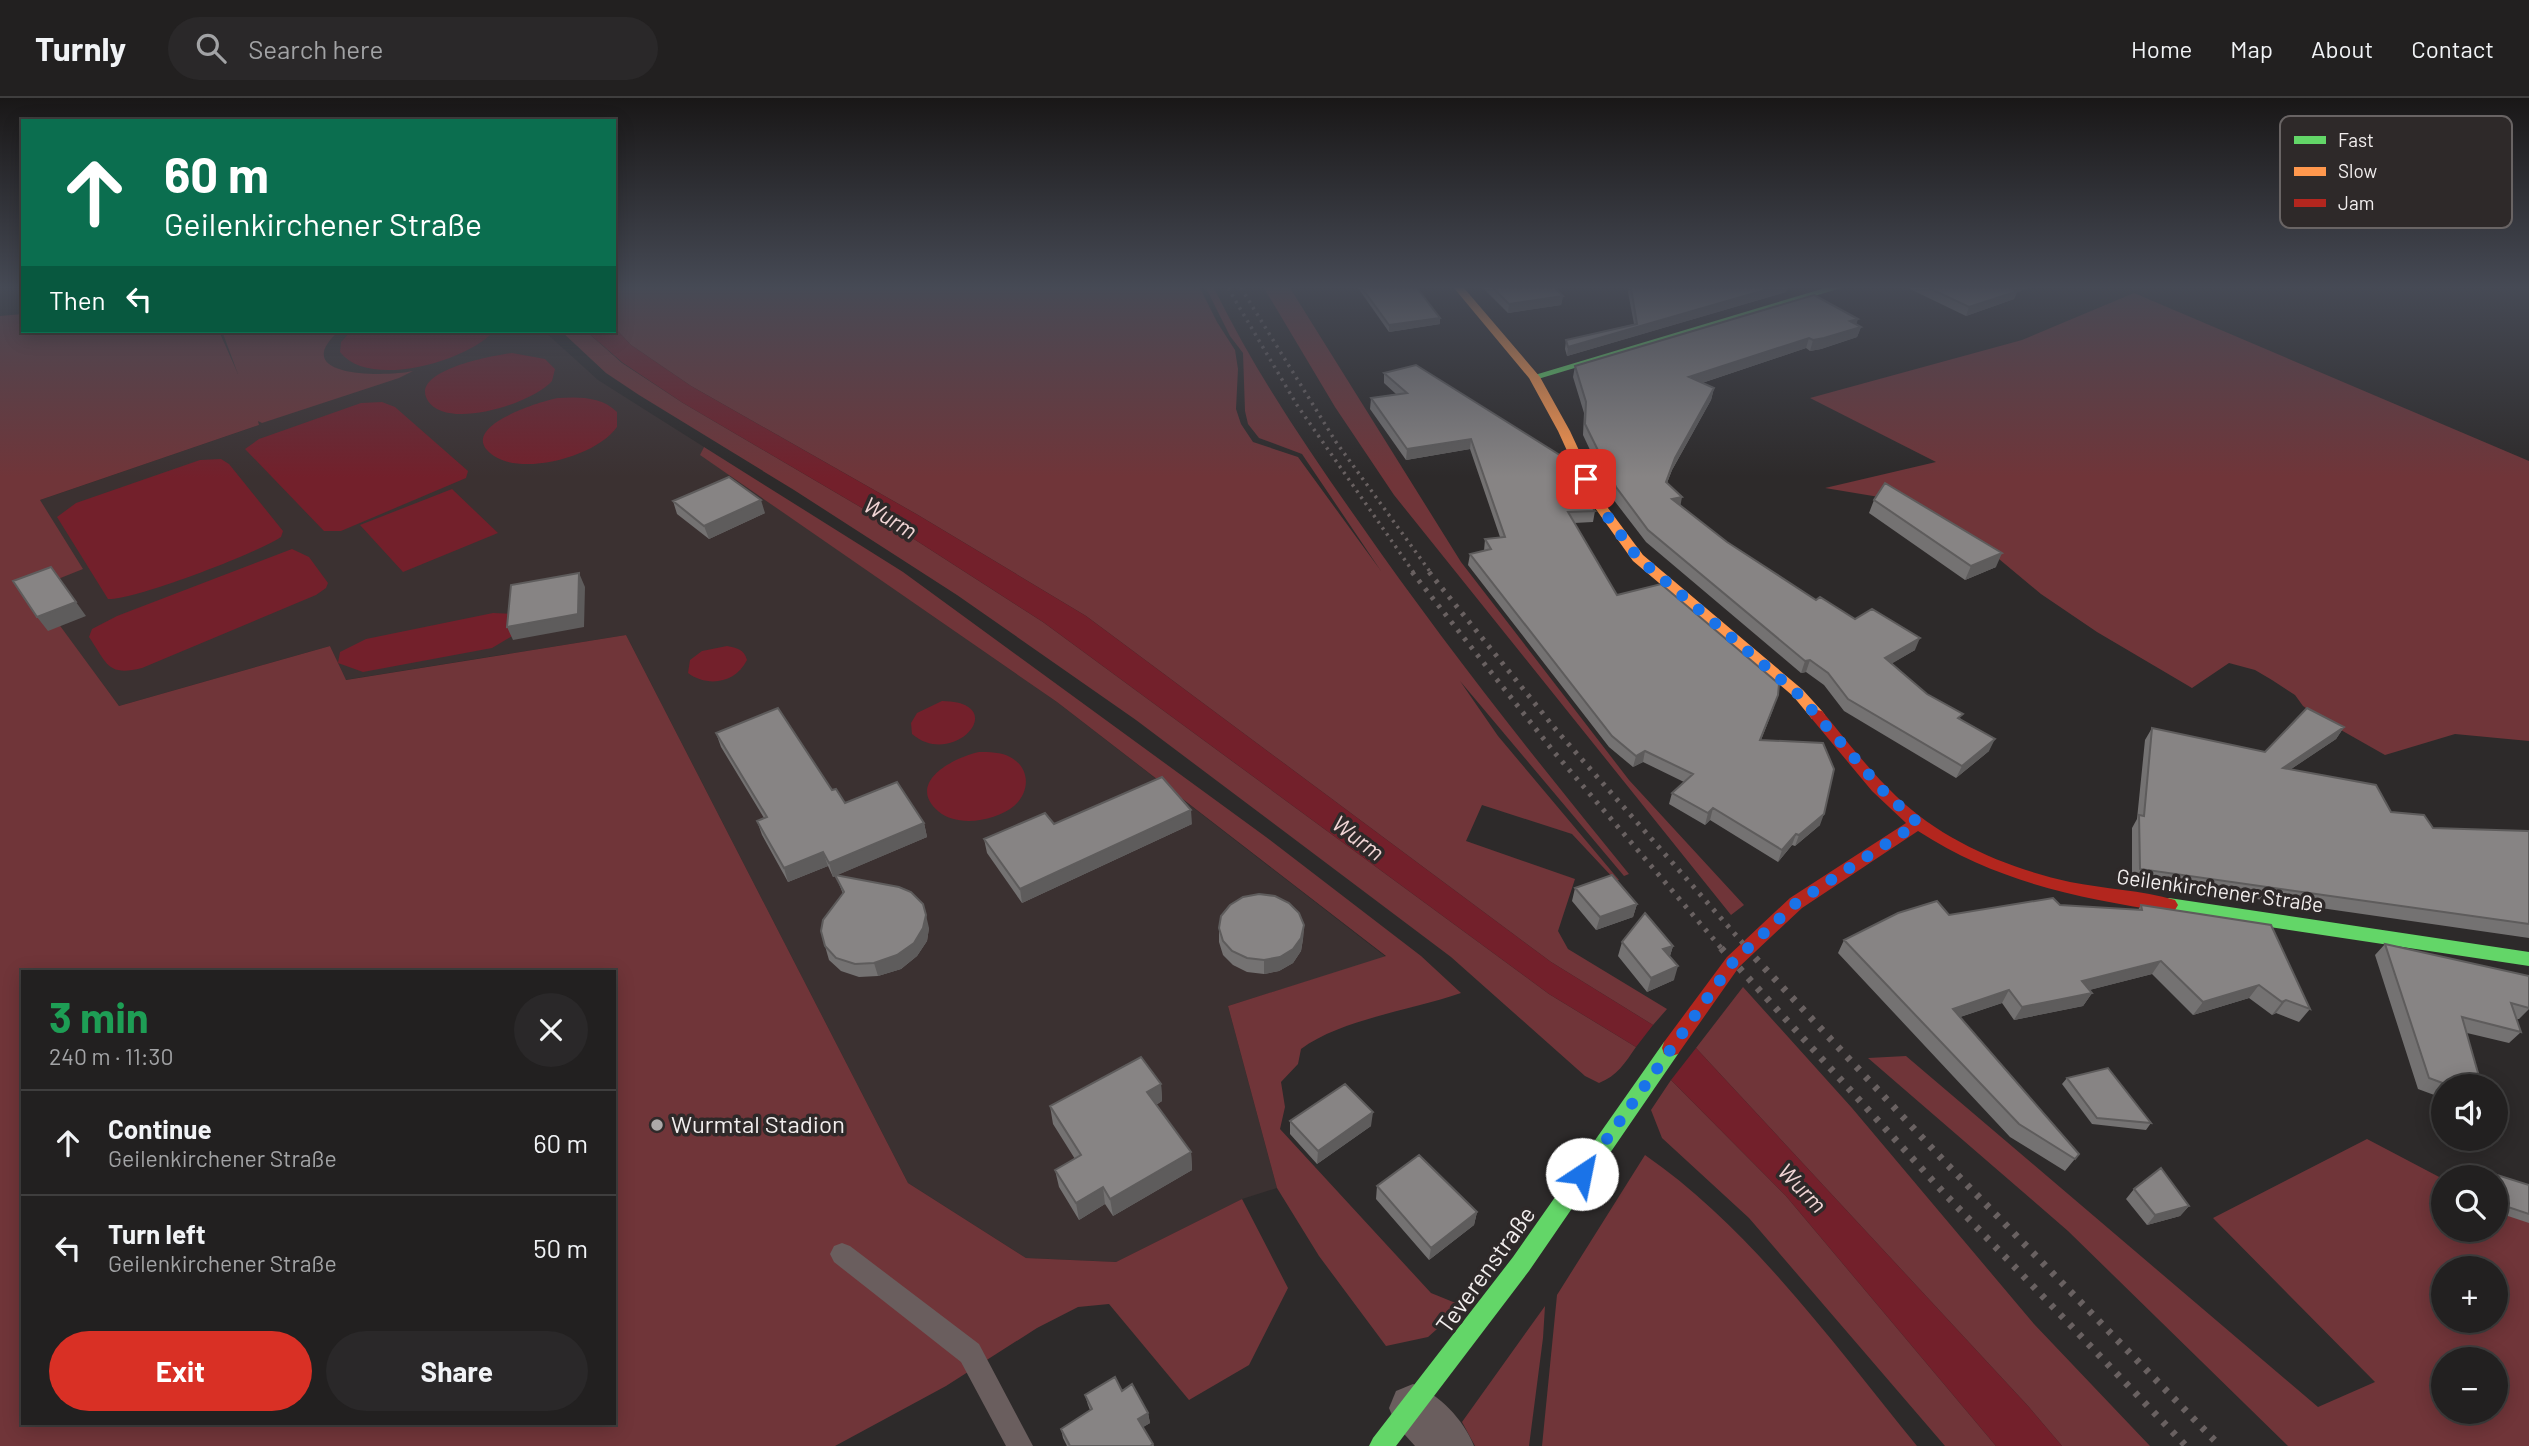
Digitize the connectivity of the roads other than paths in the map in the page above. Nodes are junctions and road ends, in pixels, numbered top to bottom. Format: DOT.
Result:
graph roads {
  1 [pos="1512,351"];
  2 [pos="1623,351"];
  3 [pos="1534,377"];
  4 [pos="1918,823"];
  5 [pos="2529,959"];
  6 [pos="842,1254"];
  7 [pos="1413,1408"];
  8 [pos="1020,1446"];
  9 [pos="1381,1446"];
  10 [pos="1449,1446"];
  1 -- 3 [label="main road, Geilenkirchener Straße"];
  2 -- 3 [label="main road"];
  3 -- 4 [label="main road, Geilenkirchener Straße"];
  4 -- 5 [label="main road, Geilenkirchener Straße"];
  4 -- 7 [label="main road, Teverenstraße"];
  6 -- 8 [label="lane"];
  7 -- 9 [label="main road, Teverenstraße"];
  7 -- 10 [label="street"];
}
